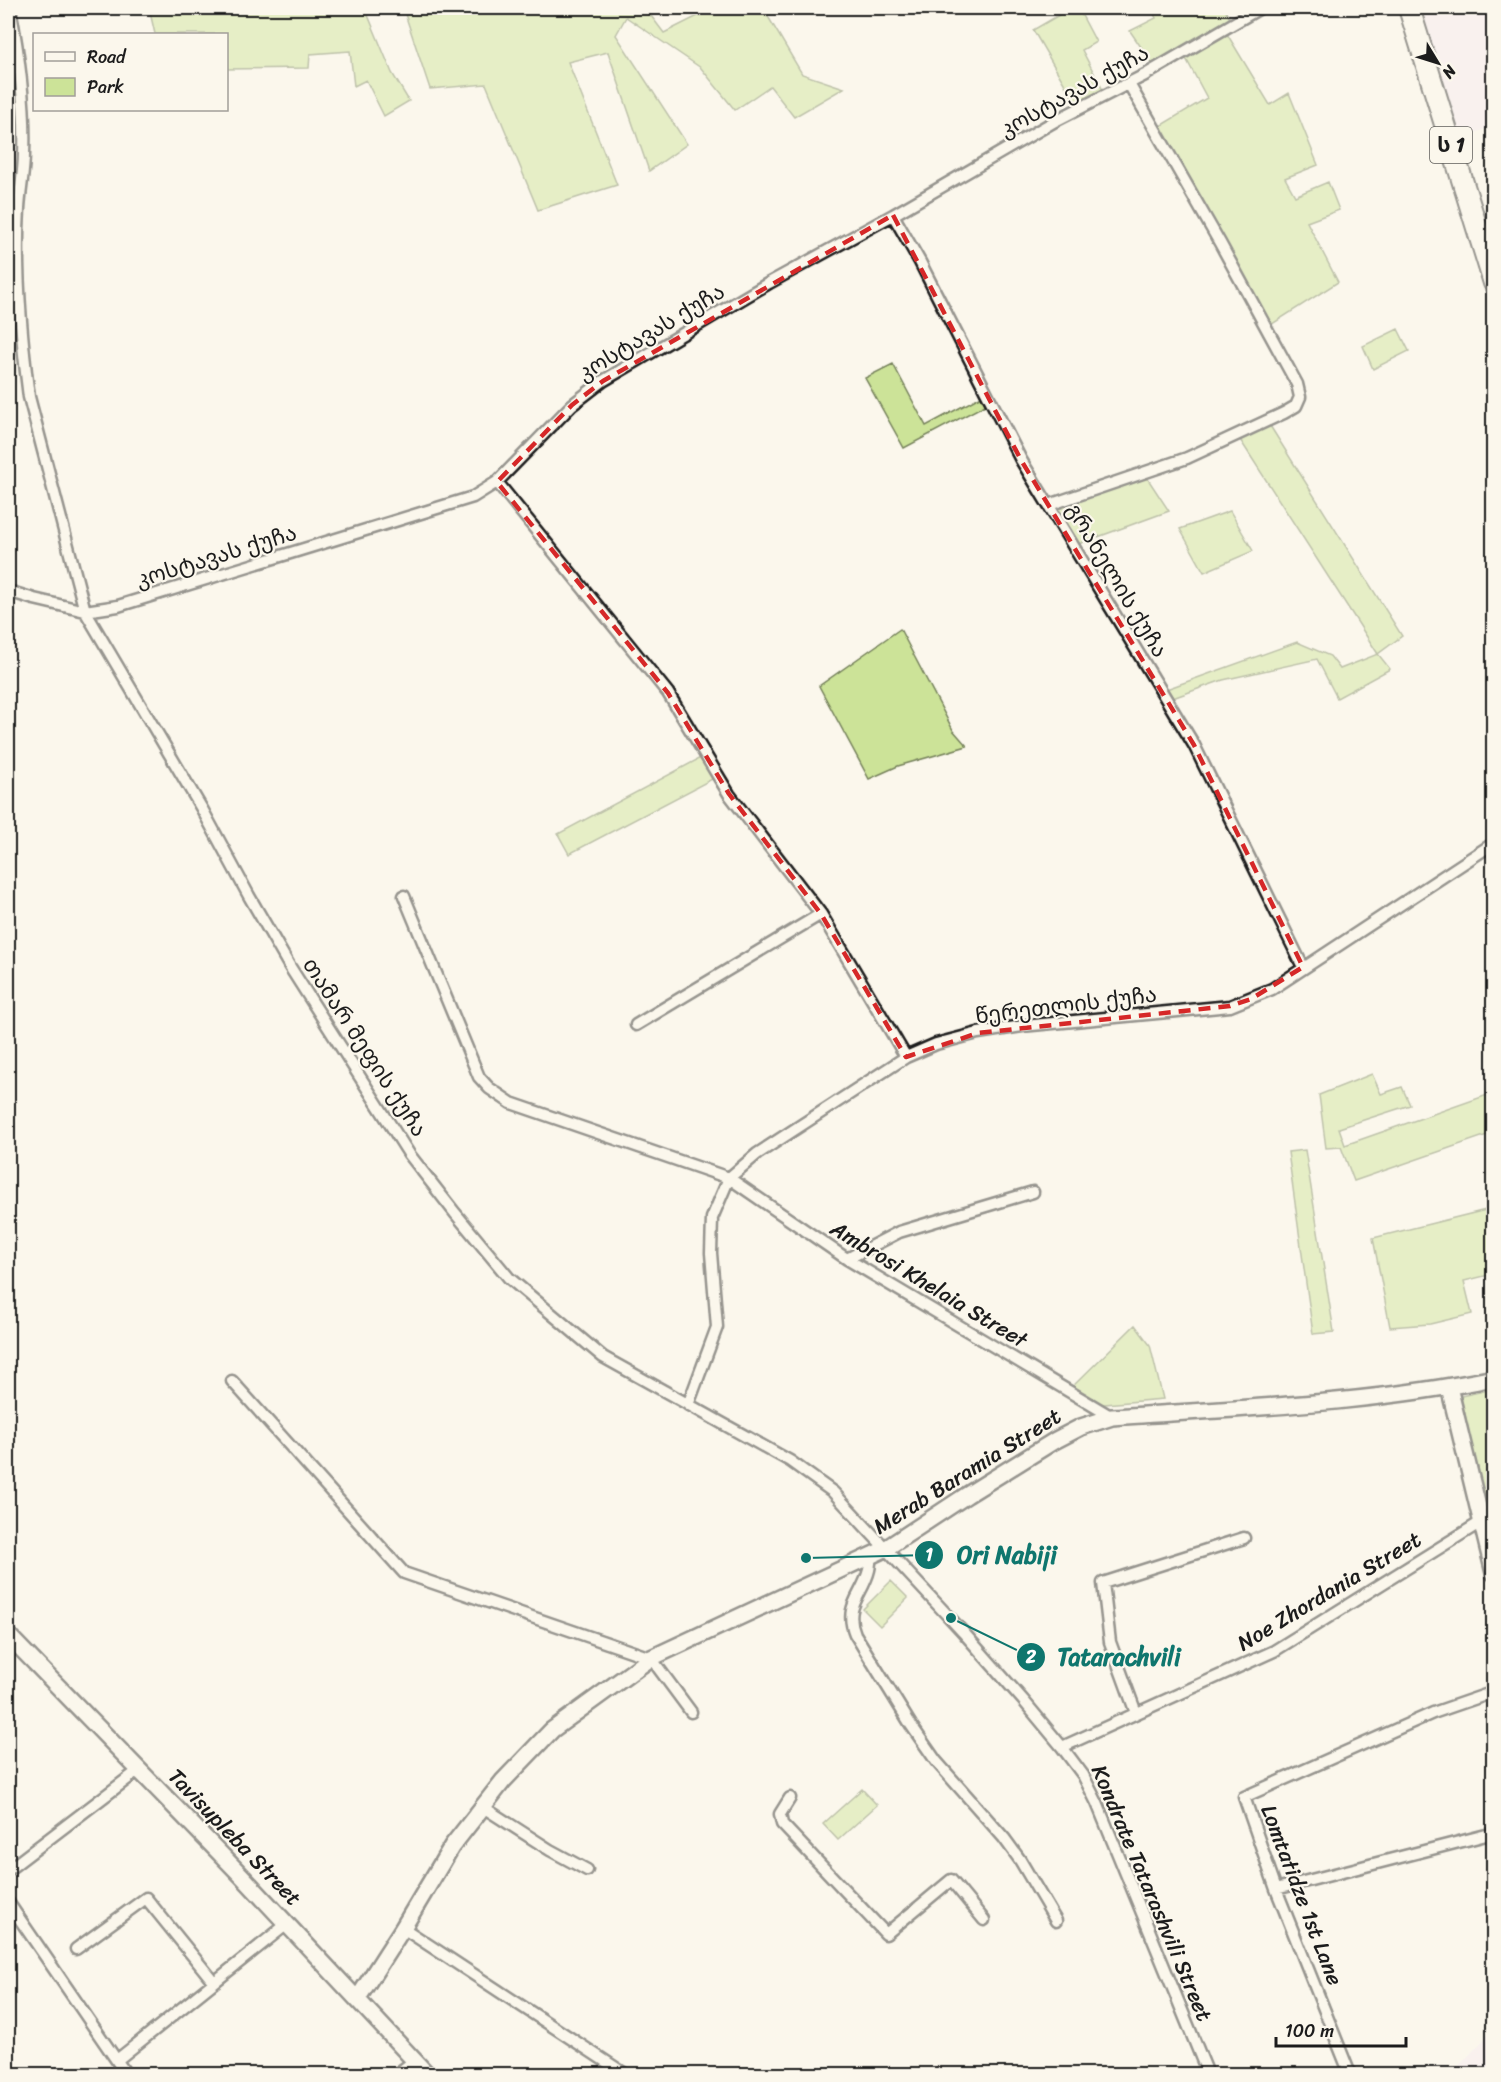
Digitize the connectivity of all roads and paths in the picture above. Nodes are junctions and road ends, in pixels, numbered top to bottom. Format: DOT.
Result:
graph roads {
  1 [pos="10,8"];
  2 [pos="1260,8"];
  3 [pos="1408,8"];
  4 [pos="1129,84"];
  5 [pos="893,215"];
  6 [pos="1494,283"];
  7 [pos="497,482"];
  8 [pos="1049,505"];
  9 [pos="8,591"];
  10 [pos="85,610"];
  11 [pos="1494,843"];
  12 [pos="404,896"];
  13 [pos="821,914"];
  14 [pos="1303,967"];
  15 [pos="636,1025"];
  16 [pos="906,1057"];
  17 [pos="729,1178"];
  18 [pos="1033,1192"];
  19 [pos="847,1260"];
  20 [pos="1494,1378"];
  21 [pos="232,1381"];
  22 [pos="1449,1387"];
  23 [pos="688,1406"];
  24 [pos="1112,1417"];
  25 [pos="1481,1522"];
  26 [pos="1244,1538"];
  27 [pos="884,1547"];
  28 [pos="871,1556"];
  29 [pos="1494,1573"];
  30 [pos="8,1635"];
  31 [pos="651,1658"];
  32 [pos="1494,1692"];
  33 [pos="691,1712"];
  34 [pos="1136,1713"];
  35 [pos="1062,1747"];
  36 [pos="139,1770"];
  37 [pos="790,1798"];
  38 [pos="483,1807"];
  39 [pos="1494,1833"];
  40 [pos="8,1870"];
  41 [pos="587,1870"];
  42 [pos="1276,1889"];
  43 [pos="8,1902"];
  44 [pos="984,1920"];
  45 [pos="1056,1921"];
  46 [pos="287,1924"];
  47 [pos="403,1928"];
  48 [pos="76,1949"];
  49 [pos="214,1982"];
  50 [pos="358,1998"];
  51 [pos="117,2060"];
  52 [pos="414,2061"];
  53 [pos="126,2074"];
  54 [pos="398,2074"];
  55 [pos="427,2074"];
  56 [pos="624,2074"];
  57 [pos="1208,2074"];
  58 [pos="1350,2074"];
  1 -- 10 [label="street, თამარ მეფის ქუჩა"];
  2 -- 4 [label="street, კოსტავას ქუჩა"];
  3 -- 6 [label="highway, ს 1"];
  4 -- 5 [label="street, კოსტავას ქუჩა"];
  4 -- 8 [label="street"];
  5 -- 7 [label="street, კოსტავას ქუჩა"];
  5 -- 8 [label="street, გრანელის ქუჩა"];
  7 -- 10 [label="street, კოსტავას ქუჩა"];
  7 -- 13 [label="street"];
  8 -- 14 [label="street, გრანელის ქუჩა"];
  9 -- 10 [label="street, კოსტავას ქუჩა"];
  10 -- 23 [label="street, თამარ მეფის ქუჩა"];
  11 -- 14 [label="street, წერეთლის ქუჩა"];
  12 -- 17 [label="street, Ambrosi Khelaia Street"];
  13 -- 15 [label="street"];
  13 -- 16 [label="street"];
  14 -- 16 [label="street, წერეთლის ქუჩა"];
  16 -- 17 [label="street, წერეთლის ქუჩა"];
  17 -- 19 [label="street, Ambrosi Khelaia Street"];
  17 -- 23 [label="street, წერეთლის ქუჩა"];
  18 -- 19 [label="street"];
  19 -- 24 [label="street, Ambrosi Khelaia Street"];
  20 -- 22 [label="main road, Merab Baramia Street"];
  21 -- 31 [label="street"];
  22 -- 24 [label="main road, Merab Baramia Street"];
  22 -- 25 [label="main road"];
  23 -- 27 [label="street, თამარ მეფის ქუჩა"];
  24 -- 27 [label="main road, Merab Baramia Street"];
  25 -- 29 [label="main road"];
  25 -- 34 [label="street, Noe Zhordania Street"];
  26 -- 34 [label="street"];
  27 -- 28 [label="main road, Merab Baramia Street"];
  27 -- 35 [label="street, Kondrate Tatarashvili Street"];
  28 -- 31 [label="main road, Merab Baramia Street"];
  28 -- 45 [label="street"];
  30 -- 36 [label="main road, Tavisupleba Street"];
  31 -- 33 [label="street"];
  31 -- 38 [label="main road, Merab Baramia Street"];
  32 -- 42 [label="street, Lomtatidze 1st Lane"];
  34 -- 35 [label="street, Noe Zhordania Street"];
  35 -- 57 [label="street, Kondrate Tatarashvili Street"];
  36 -- 40 [label="street"];
  36 -- 46 [label="main road, Tavisupleba Street"];
  37 -- 44 [label="street"];
  38 -- 41 [label="street"];
  38 -- 47 [label="main road, Merab Baramia Street"];
  39 -- 42 [label="street"];
  42 -- 58 [label="street, Lomtatidze 1st Lane"];
  43 -- 51 [label="street"];
  46 -- 49 [label="street"];
  46 -- 50 [label="main road, Tavisupleba Street"];
  47 -- 50 [label="main road, Merab Baramia Street"];
  47 -- 56 [label="street"];
  48 -- 49 [label="street"];
  49 -- 51 [label="street"];
  50 -- 52 [label="main road, Tavisupleba Street"];
  51 -- 53 [label="street"];
  52 -- 54 [label="street"];
  52 -- 55 [label="main road, Tavisupleba Street"];
}
